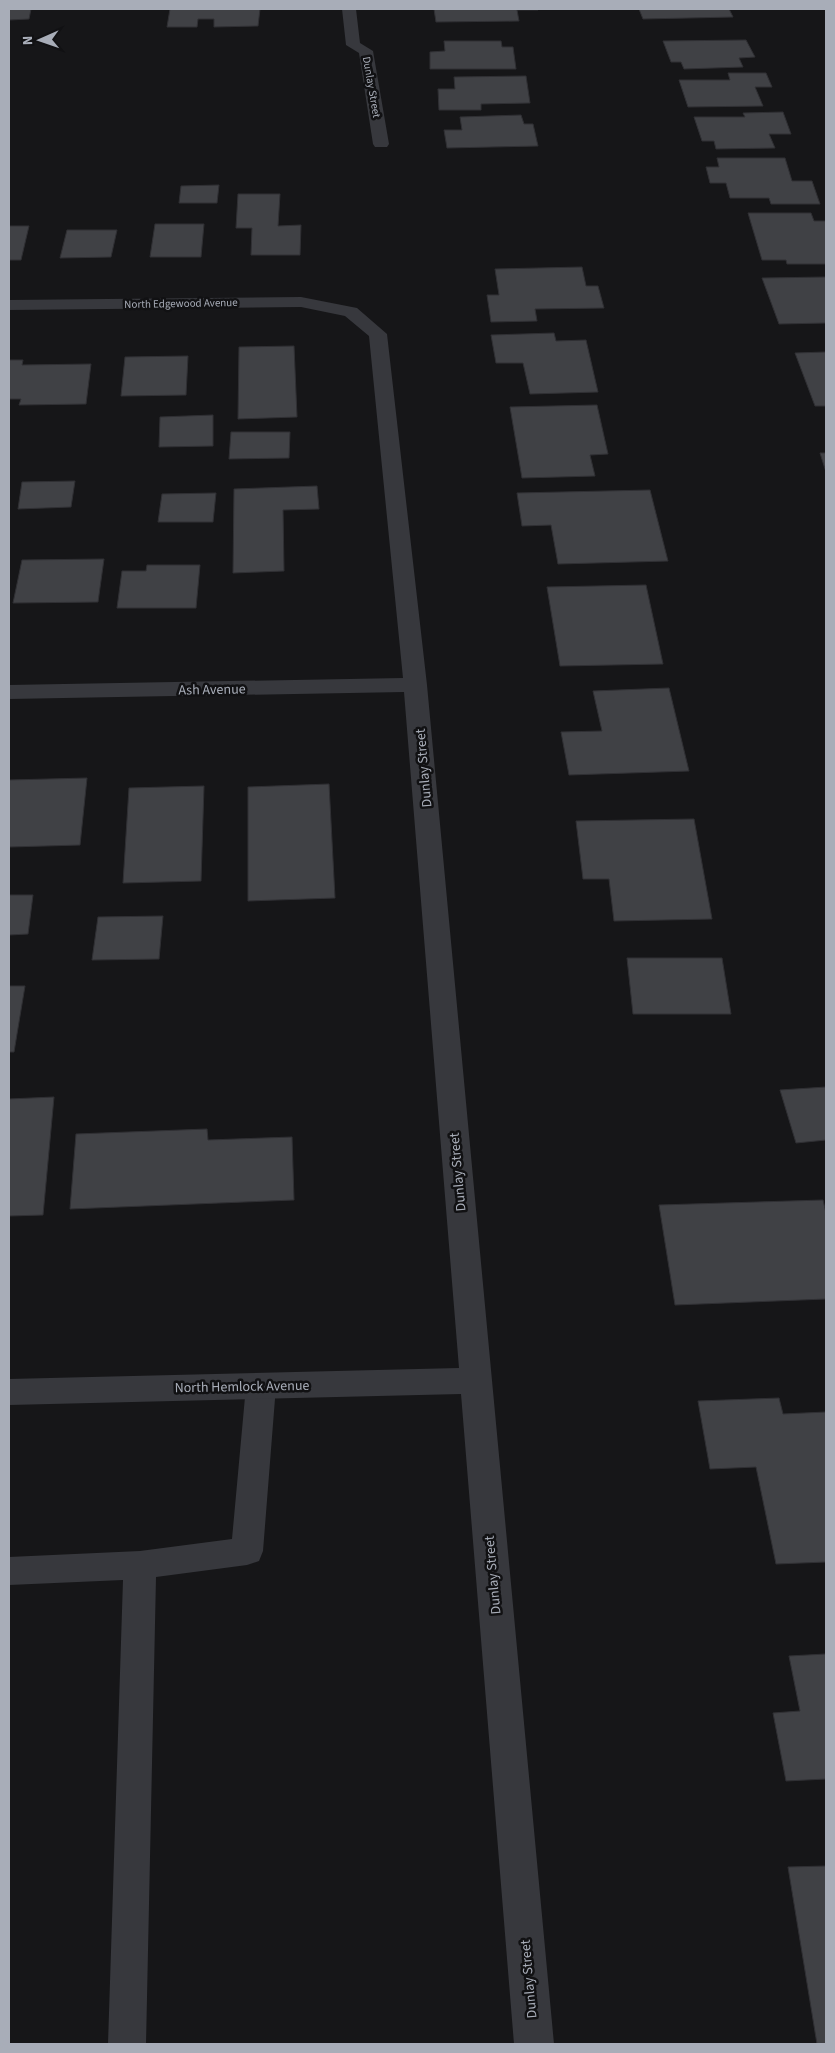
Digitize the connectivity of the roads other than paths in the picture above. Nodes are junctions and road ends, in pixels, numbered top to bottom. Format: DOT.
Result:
graph roads {
  1 [pos="349,9"];
  2 [pos="381,144"];
  3 [pos="9,305"];
  4 [pos="351,312"];
  5 [pos="416,685"];
  6 [pos="9,692"];
  7 [pos="474,1381"];
  8 [pos="261,1386"];
  9 [pos="9,1392"];
  10 [pos="140,1565"];
  11 [pos="9,1571"];
  12 [pos="128,2044"];
  13 [pos="534,2044"];
  1 -- 2 [label="street, Dunlay Street"];
  3 -- 4 [label="street, North Edgewood Avenue"];
  4 -- 5 [label="street, Dunlay Street"];
  5 -- 6 [label="street, Ash Avenue"];
  5 -- 7 [label="street, Dunlay Street"];
  7 -- 8 [label="street, North Hemlock Avenue"];
  7 -- 13 [label="street, Dunlay Street"];
  8 -- 9 [label="street, North Hemlock Avenue"];
  8 -- 10 [label="lane"];
  10 -- 11 [label="lane"];
  10 -- 12 [label="lane"];
}
